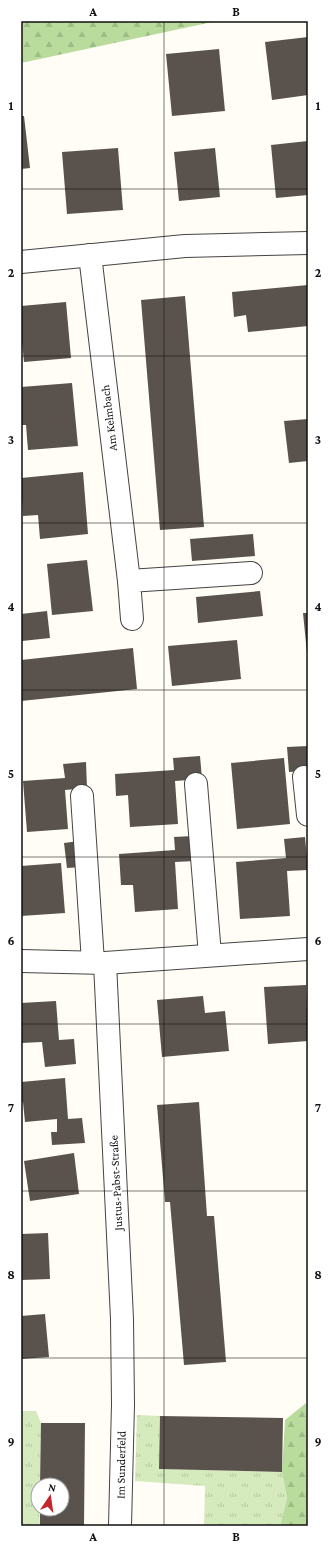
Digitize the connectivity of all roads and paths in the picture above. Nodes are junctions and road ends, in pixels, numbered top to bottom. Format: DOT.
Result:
graph roads {
  1 [pos="308,243"];
  2 [pos="90,255"];
  3 [pos="21,262"];
  4 [pos="251,573"];
  5 [pos="129,581"];
  6 [pos="132,619"];
  7 [pos="304,777"];
  8 [pos="196,784"];
  9 [pos="82,796"];
  10 [pos="308,815"];
  11 [pos="308,949"];
  12 [pos="210,955"];
  13 [pos="21,961"];
  14 [pos="99,962"];
  15 [pos="123,1404"];
  16 [pos="120,1526"];
  1 -- 2 [label="street"];
  2 -- 3 [label="street"];
  2 -- 5 [label="street, Am Kelmbach"];
  4 -- 5 [label="street"];
  5 -- 6 [label="street, Am Kelmbach"];
  7 -- 10 [label="street"];
  8 -- 12 [label="street"];
  9 -- 14 [label="street, Justus-Pabst-Straße"];
  11 -- 12 [label="street"];
  12 -- 14 [label="street"];
  13 -- 14 [label="street"];
  14 -- 15 [label="street, Justus-Pabst-Straße"];
  15 -- 16 [label="street, Im Sunderfeld"];
}
